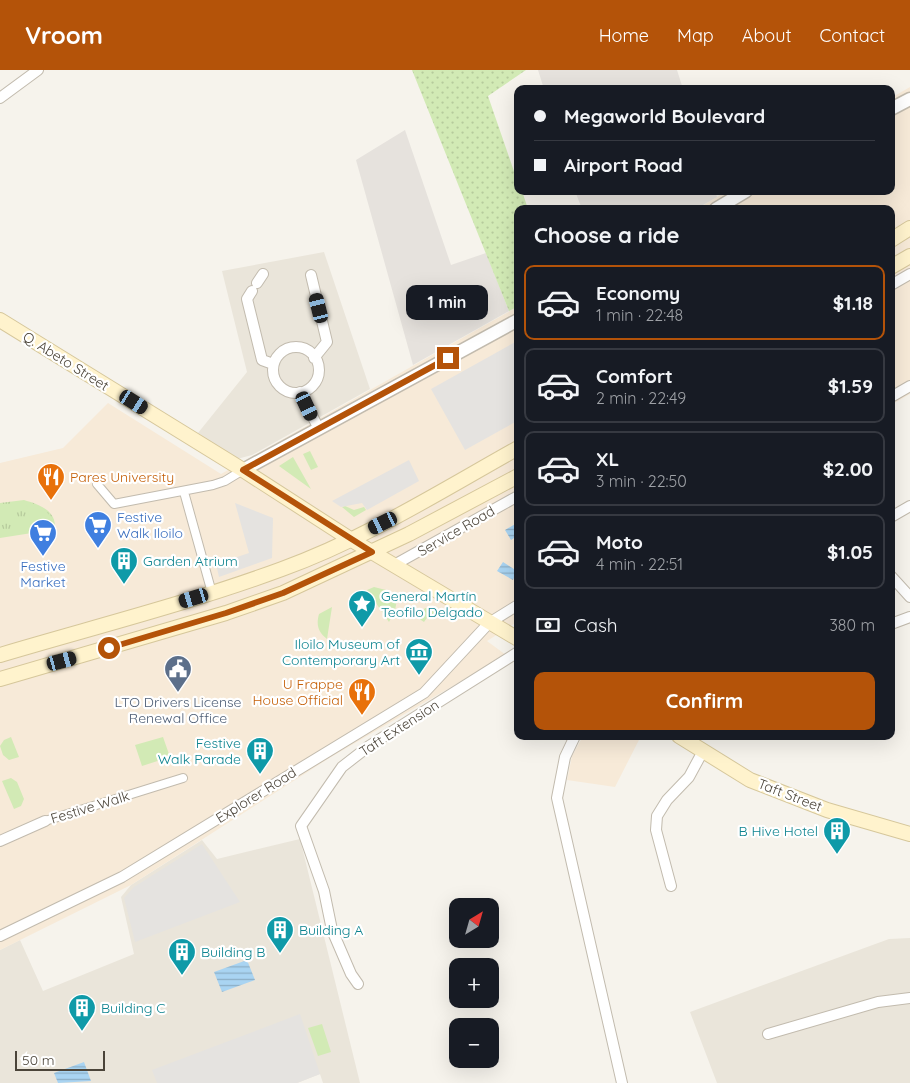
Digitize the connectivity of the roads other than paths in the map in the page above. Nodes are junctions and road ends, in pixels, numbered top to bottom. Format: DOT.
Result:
graph roads {
  1 [pos="38,70"];
  2 [pos="0,98"];
  3 [pos="910,99"];
  4 [pos="895,107"];
  5 [pos="739,195"];
  6 [pos="723,205"];
  7 [pos="910,228"];
  8 [pos="895,237"];
  9 [pos="910,256"];
  10 [pos="895,265"];
  11 [pos="910,274"];
  12 [pos="311,275"];
  13 [pos="257,282"];
  14 [pos="895,283"];
  15 [pos="0,320"];
  16 [pos="514,322"];
  17 [pos="314,358"];
  18 [pos="274,364"];
  19 [pos="910,386"];
  20 [pos="300,392"];
  21 [pos="895,395"];
  22 [pos="319,429"];
  23 [pos="514,450"];
  24 [pos="243,470"];
  25 [pos="514,478"];
  26 [pos="97,484"];
  27 [pos="184,492"];
  28 [pos="514,498"];
  29 [pos="910,506"];
  30 [pos="411,507"];
  31 [pos="895,515"];
  32 [pos="423,527"];
  33 [pos="350,539"];
  34 [pos="372,552"];
  35 [pos="288,566"];
  36 [pos="394,566"];
  37 [pos="895,580"];
  38 [pos="295,588"];
  39 [pos="212,593"];
  40 [pos="910,597"];
  41 [pos="514,607"];
  42 [pos="910,617"];
  43 [pos="489,623"];
  44 [pos="895,623"];
  45 [pos="514,637"];
  46 [pos="0,655"];
  47 [pos="514,655"];
  48 [pos="0,679"];
  49 [pos="574,740"];
  50 [pos="685,740"];
  51 [pos="703,751"];
  52 [pos="183,778"];
  53 [pos="45,821"];
  54 [pos="910,834"];
  55 [pos="0,841"];
  56 [pos="671,886"];
  57 [pos="0,936"];
  58 [pos="358,984"];
  59 [pos="910,998"];
  60 [pos="768,1034"];
  61 [pos="622,1083"];
  1 -- 2 [label="street"];
  3 -- 4 [label="street"];
  5 -- 6 [label="street"];
  7 -- 8 [label="main road"];
  9 -- 10 [label="main road"];
  11 -- 14 [label="street"];
  12 -- 17 [label="street"];
  13 -- 18 [label="street"];
  15 -- 24 [label="main road, Q. Abeto Street"];
  16 -- 22 [label="street"];
  17 -- 18 [label="street"];
  17 -- 20 [label="street"];
  18 -- 20 [label="street"];
  19 -- 21 [label="street"];
  20 -- 22 [label="street"];
  22 -- 24 [label="street"];
  23 -- 30 [label="main road"];
  24 -- 27 [label="street"];
  24 -- 33 [label="main road, Q. Abeto Street"];
  25 -- 32 [label="main road"];
  26 -- 27 [label="street"];
  27 -- 39 [label="street"];
  28 -- 36 [label="street, Service Road"];
  29 -- 31 [label="street"];
  30 -- 32 [label="main road"];
  30 -- 33 [label="main road"];
  32 -- 34 [label="main road"];
  33 -- 34 [label="main road, Q. Abeto Street"];
  33 -- 35 [label="main road"];
  34 -- 36 [label="main road, Q. Abeto Street"];
  34 -- 38 [label="main road"];
  35 -- 38 [label="main road"];
  35 -- 39 [label="main road"];
  36 -- 43 [label="main road, Q. Abeto Street"];
  37 -- 40 [label="street"];
  38 -- 48 [label="main road"];
  39 -- 46 [label="main road"];
  41 -- 43 [label="street, Explorer Road"];
  42 -- 44 [label="street"];
  43 -- 45 [label="main road"];
  43 -- 57 [label="street, Explorer Road"];
  47 -- 58 [label="street, Taft Extension"];
  49 -- 61 [label="street"];
  50 -- 51 [label="main road, Taft Street"];
  51 -- 54 [label="main road, Taft Street"];
  51 -- 56 [label="street"];
  52 -- 53 [label="street, Festive Walk"];
  53 -- 55 [label="street, Festive Walk"];
  59 -- 60 [label="street"];
}
